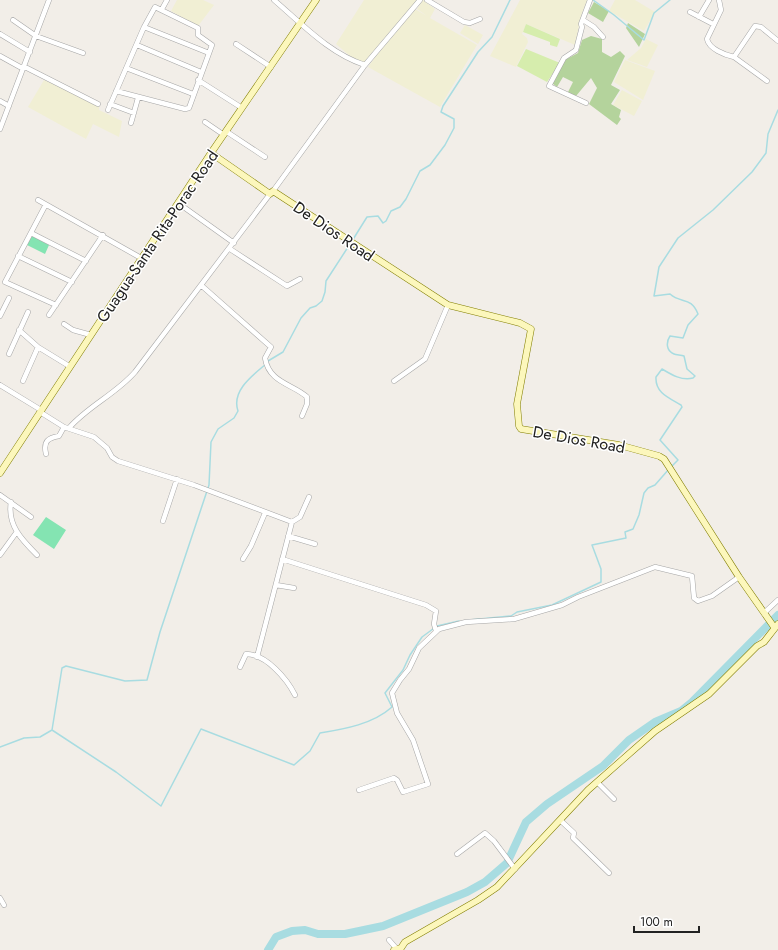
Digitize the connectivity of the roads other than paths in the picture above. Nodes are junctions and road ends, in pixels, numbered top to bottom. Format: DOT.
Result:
graph roads {
  1 [pos="49,0"];
  2 [pos="167,0"];
  3 [pos="274,0"];
  4 [pos="316,0"];
  5 [pos="420,0"];
  6 [pos="426,0"];
  7 [pos="590,0"];
  8 [pos="709,0"];
  9 [pos="719,0"];
  10 [pos="162,9"];
  11 [pos="690,12"];
  12 [pos="699,17"];
  13 [pos="480,19"];
  14 [pos="13,20"];
  15 [pos="583,20"];
  16 [pos="301,23"];
  17 [pos="713,24"];
  18 [pos="144,27"];
  19 [pos="0,34"];
  20 [pos="36,36"];
  21 [pos="603,37"];
  22 [pos="778,41"];
  23 [pos="236,44"];
  24 [pos="137,45"];
  25 [pos="30,52"];
  26 [pos="84,53"];
  27 [pos="209,53"];
  28 [pos="0,56"];
  29 [pos="734,57"];
  30 [pos="365,65"];
  31 [pos="271,66"];
  32 [pos="25,67"];
  33 [pos="126,68"];
  34 [pos="201,72"];
  35 [pos="198,80"];
  36 [pos="767,81"];
  37 [pos="116,91"];
  38 [pos="193,94"];
  39 [pos="138,98"];
  40 [pos="0,101"];
  41 [pos="586,103"];
  42 [pos="98,104"];
  43 [pos="110,104"];
  44 [pos="9,106"];
  45 [pos="242,108"];
  46 [pos="108,110"];
  47 [pos="134,114"];
  48 [pos="205,122"];
  49 [pos="132,123"];
  50 [pos="0,129"];
  51 [pos="226,134"];
  52 [pos="211,153"];
  53 [pos="265,157"];
  54 [pos="272,192"];
  55 [pos="38,200"];
  56 [pos="178,203"];
  57 [pos="45,206"];
  58 [pos="31,233"];
  59 [pos="103,235"];
  60 [pos="234,243"];
  61 [pos="230,249"];
  62 [pos="18,256"];
  63 [pos="141,258"];
  64 [pos="86,261"];
  65 [pos="300,279"];
  66 [pos="72,282"];
  67 [pos="202,286"];
  68 [pos="8,298"];
  69 [pos="56,305"];
  70 [pos="448,305"];
  71 [pos="28,312"];
  72 [pos="49,315"];
  73 [pos="0,316"];
  74 [pos="64,324"];
  75 [pos="19,330"];
  76 [pos="90,335"];
  77 [pos="38,347"];
  78 [pos="9,354"];
  79 [pos="69,366"];
  80 [pos="22,381"];
  81 [pos="394,381"];
  82 [pos="0,385"];
  83 [pos="40,411"];
  84 [pos="302,416"];
  85 [pos="66,428"];
  86 [pos="46,454"];
  87 [pos="0,460"];
  88 [pos="6,464"];
  89 [pos="0,473"];
  90 [pos="177,479"];
  91 [pos="0,495"];
  92 [pos="309,498"];
  93 [pos="11,502"];
  94 [pos="265,513"];
  95 [pos="31,517"];
  96 [pos="163,521"];
  97 [pos="292,522"];
  98 [pos="16,533"];
  99 [pos="288,536"];
  100 [pos="315,544"];
  101 [pos="0,555"];
  102 [pos="37,555"];
  103 [pos="243,559"];
  104 [pos="282,559"];
  105 [pos="739,577"];
  106 [pos="276,585"];
  107 [pos="294,588"];
  108 [pos="778,600"];
  109 [pos="766,616"];
  110 [pos="775,625"];
  111 [pos="436,630"];
  112 [pos="258,658"];
  113 [pos="240,667"];
  114 [pos="295,695"];
  115 [pos="597,782"];
  116 [pos="359,790"];
  117 [pos="614,799"];
  118 [pos="560,820"];
  119 [pos="457,854"];
  120 [pos="513,868"];
  121 [pos="609,873"];
  122 [pos="0,898"];
  123 [pos="4,905"];
  124 [pos="389,940"];
  125 [pos="399,949"];
  1 -- 20 [label="street"];
  2 -- 10 [label="street"];
  3 -- 16 [label="street"];
  4 -- 16 [label="street, Guagua-Santa Rita-Porac Road"];
  5 -- 30 [label="street"];
  6 -- 13 [label="street"];
  7 -- 15 [label="street"];
  8 -- 12 [label="street"];
  9 -- 17 [label="street"];
  10 -- 18 [label="street"];
  10 -- 27 [label="street"];
  11 -- 12 [label="street"];
  12 -- 17 [label="street"];
  14 -- 20 [label="street"];
  15 -- 21 [label="street"];
  15 -- 41 [label="street"];
  16 -- 30 [label="street"];
  16 -- 31 [label="street, Guagua-Santa Rita-Porac Road"];
  17 -- 29 [label="street"];
  18 -- 24 [label="street"];
  18 -- 27 [label="street"];
  19 -- 25 [label="street"];
  20 -- 25 [label="street"];
  20 -- 26 [label="street"];
  22 -- 29 [label="street"];
  23 -- 31 [label="street"];
  24 -- 33 [label="street"];
  24 -- 34 [label="street"];
  25 -- 32 [label="street"];
  27 -- 34 [label="street"];
  28 -- 32 [label="street"];
  29 -- 36 [label="street"];
  30 -- 54 [label="street"];
  31 -- 45 [label="street, Guagua-Santa Rita-Porac Road"];
  32 -- 42 [label="street"];
  32 -- 44 [label="street"];
  33 -- 37 [label="street"];
  33 -- 38 [label="street"];
  34 -- 35 [label="street"];
  35 -- 38 [label="street"];
  35 -- 45 [label="street"];
  37 -- 39 [label="street"];
  37 -- 43 [label="street"];
  38 -- 39 [label="street"];
  39 -- 47 [label="street"];
  40 -- 44 [label="street"];
  43 -- 46 [label="street"];
  43 -- 47 [label="street"];
  44 -- 50 [label="street"];
  45 -- 51 [label="street, Guagua-Santa Rita-Porac Road"];
  47 -- 49 [label="street"];
  48 -- 51 [label="street"];
  51 -- 52 [label="street, Guagua-Santa Rita-Porac Road"];
  51 -- 53 [label="street"];
  52 -- 54 [label="street, De Dios Road"];
  52 -- 56 [label="street, Guagua-Santa Rita-Porac Road"];
  54 -- 60 [label="street"];
  54 -- 70 [label="street, De Dios Road"];
  55 -- 57 [label="street"];
  56 -- 60 [label="street"];
  56 -- 63 [label="street, Guagua-Santa Rita-Porac Road"];
  57 -- 58 [label="street"];
  57 -- 59 [label="street"];
  58 -- 62 [label="street"];
  58 -- 64 [label="street"];
  59 -- 63 [label="street"];
  59 -- 64 [label="street"];
  60 -- 61 [label="street"];
  61 -- 65 [label="street"];
  61 -- 67 [label="street"];
  62 -- 66 [label="street"];
  62 -- 69 [label="street"];
  63 -- 76 [label="street, Guagua-Santa Rita-Porac Road"];
  64 -- 66 [label="street"];
  66 -- 69 [label="street"];
  67 -- 84 [label="street"];
  67 -- 85 [label="street"];
  68 -- 73 [label="street"];
  69 -- 72 [label="street"];
  70 -- 81 [label="street"];
  70 -- 105 [label="street, De Dios Road"];
  71 -- 75 [label="street"];
  74 -- 76 [label="street"];
  75 -- 77 [label="street"];
  75 -- 78 [label="street"];
  76 -- 79 [label="street, Guagua-Santa Rita-Porac Road"];
  77 -- 79 [label="street"];
  77 -- 80 [label="street"];
  79 -- 83 [label="street, Guagua-Santa Rita-Porac Road"];
  82 -- 83 [label="street"];
  83 -- 85 [label="street"];
  83 -- 88 [label="street, Guagua-Santa Rita-Porac Road"];
  85 -- 86 [label="street"];
  85 -- 90 [label="street"];
  87 -- 88 [label="street"];
  88 -- 89 [label="street, Guagua-Santa Rita-Porac Road"];
  90 -- 94 [label="street"];
  90 -- 96 [label="street"];
  91 -- 93 [label="street"];
  92 -- 97 [label="street"];
  93 -- 95 [label="street"];
  93 -- 98 [label="street"];
  94 -- 97 [label="street"];
  94 -- 103 [label="street"];
  97 -- 99 [label="street"];
  98 -- 101 [label="street"];
  98 -- 102 [label="street"];
  99 -- 100 [label="street"];
  99 -- 104 [label="street"];
  104 -- 106 [label="street"];
  104 -- 111 [label="street"];
  105 -- 109 [label="street, De Dios Road"];
  105 -- 111 [label="street"];
  106 -- 107 [label="street"];
  106 -- 112 [label="street"];
  108 -- 109 [label="street"];
  109 -- 110 [label="street, De Dios Road"];
  110 -- 115 [label="street"];
  111 -- 116 [label="street"];
  112 -- 113 [label="street"];
  112 -- 114 [label="street"];
  115 -- 117 [label="street"];
  115 -- 118 [label="street"];
  118 -- 120 [label="street"];
  118 -- 121 [label="street"];
  119 -- 120 [label="street"];
  120 -- 125 [label="street"];
  122 -- 123 [label="street"];
  124 -- 125 [label="street"];
}
